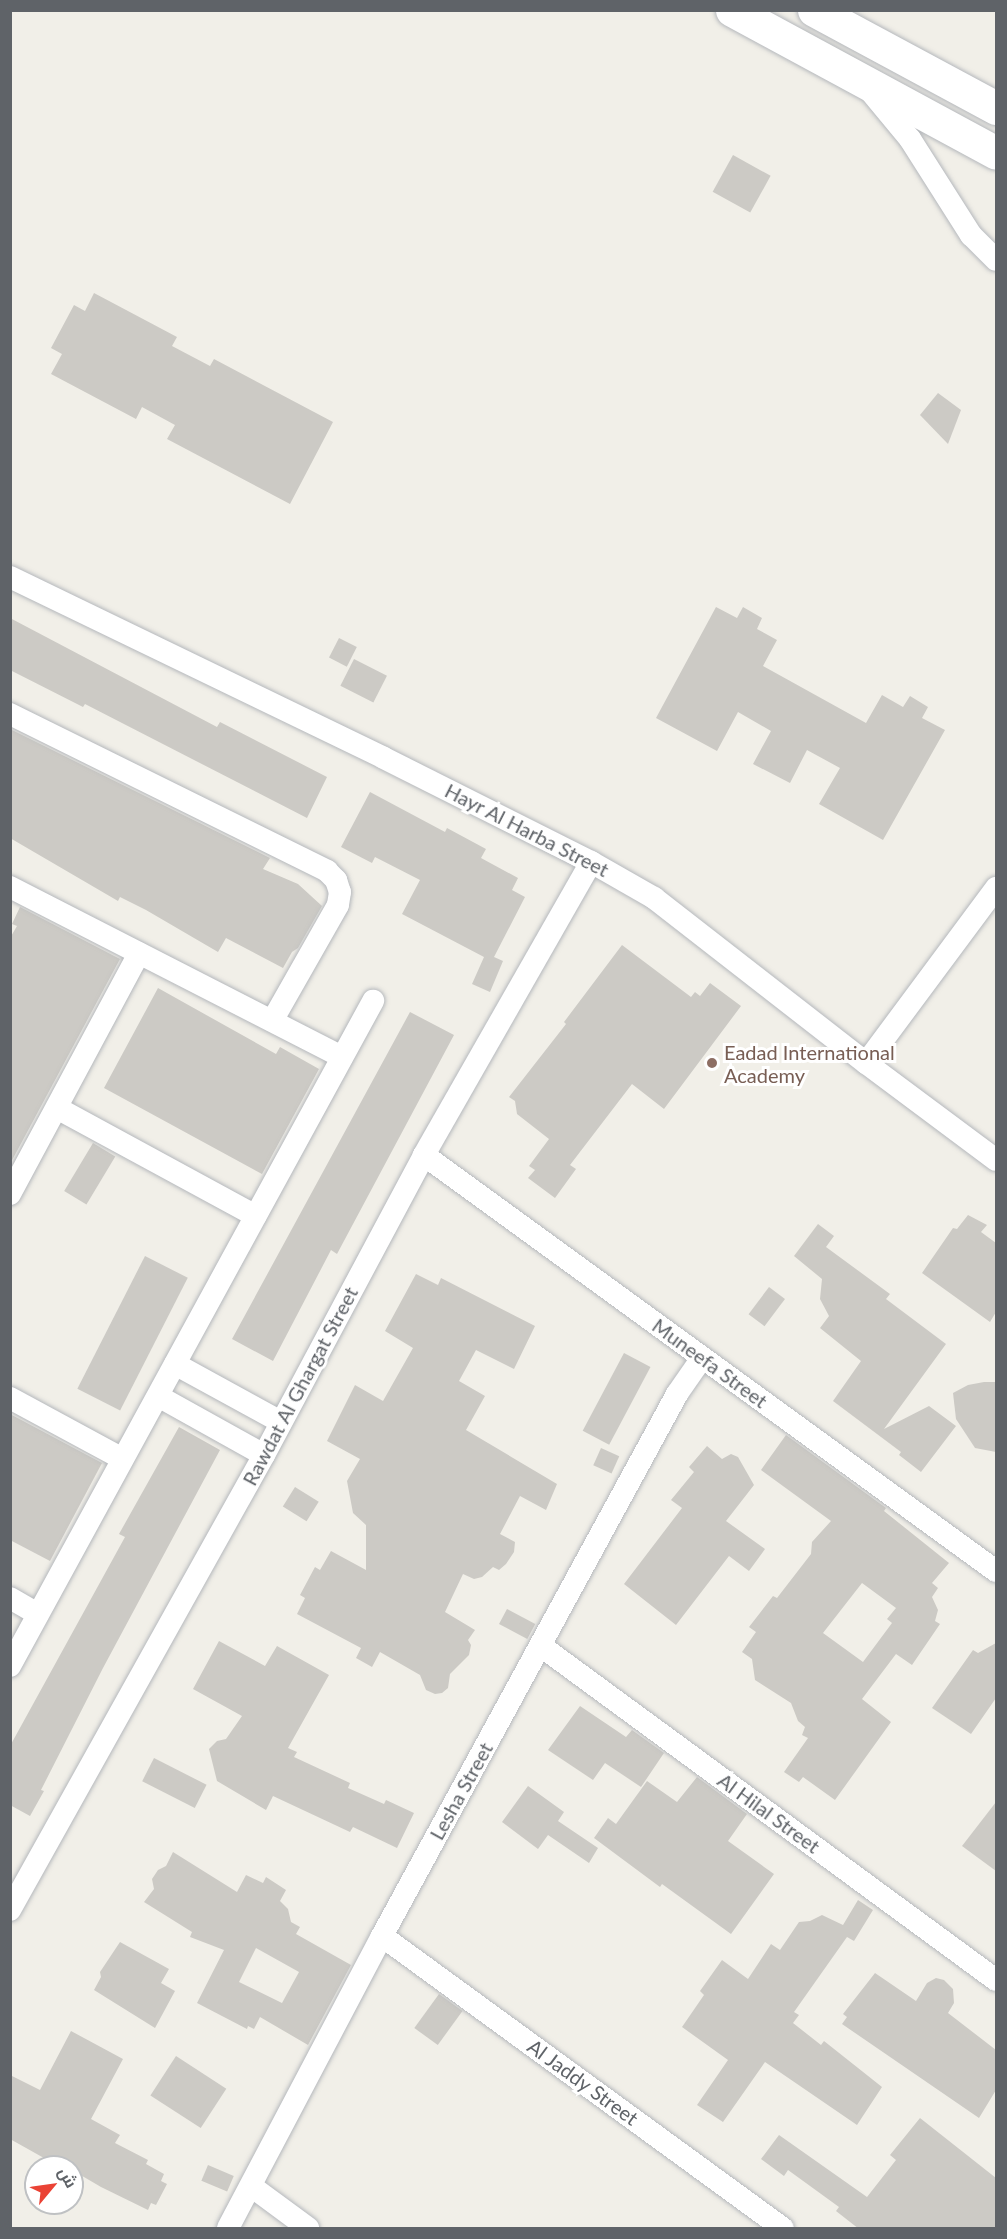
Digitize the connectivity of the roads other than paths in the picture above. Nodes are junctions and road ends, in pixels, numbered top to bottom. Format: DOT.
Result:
graph roads {
  1 [pos="732,10"];
  2 [pos="814,10"];
  3 [pos="860,80"];
  4 [pos="996,108"];
  5 [pos="996,153"];
  6 [pos="996,260"];
  7 [pos="10,576"];
  8 [pos="10,714"];
  9 [pos="591,862"];
  10 [pos="10,887"];
  11 [pos="996,888"];
  12 [pos="139,953"];
  13 [pos="373,1001"];
  14 [pos="272,1022"];
  15 [pos="342,1057"];
  16 [pos="866,1063"];
  17 [pos="57,1108"];
  18 [pos="424,1155"];
  19 [pos="996,1160"];
  20 [pos="10,1194"];
  21 [pos="256,1216"];
  22 [pos="702,1358"];
  23 [pos="175,1364"];
  24 [pos="158,1396"];
  25 [pos="10,1398"];
  26 [pos="281,1422"];
  27 [pos="264,1455"];
  28 [pos="123,1459"];
  29 [pos="996,1571"];
  30 [pos="10,1598"];
  31 [pos="38,1614"];
  32 [pos="541,1646"];
  33 [pos="10,1666"];
  34 [pos="16,1887"];
  35 [pos="10,1910"];
  36 [pos="382,1936"];
  37 [pos="996,1980"];
  38 [pos="251,2186"];
  39 [pos="228,2229"];
  40 [pos="308,2229"];
  41 [pos="783,2229"];
  1 -- 3 [label="street"];
  2 -- 4 [label="street"];
  3 -- 5 [label="street"];
  3 -- 6 [label="street"];
  7 -- 9 [label="street, Hayr Al Harba Street"];
  8 -- 14 [label="street"];
  9 -- 16 [label="street, Hayr Al Harba Street"];
  9 -- 18 [label="street, Rawdat Al Ghargat Street"];
  10 -- 12 [label="street"];
  11 -- 16 [label="street"];
  12 -- 14 [label="street"];
  12 -- 17 [label="street"];
  13 -- 15 [label="street"];
  14 -- 15 [label="street"];
  15 -- 21 [label="street"];
  16 -- 19 [label="street, Hayr Al Harba Street"];
  17 -- 20 [label="street"];
  17 -- 21 [label="street"];
  18 -- 22 [label="street, Muneefa Street"];
  18 -- 26 [label="street, Rawdat Al Ghargat Street"];
  21 -- 23 [label="street"];
  22 -- 29 [label="street, Muneefa Street"];
  22 -- 32 [label="street, Lesha Street"];
  23 -- 24 [label="street"];
  23 -- 26 [label="street"];
  24 -- 27 [label="street"];
  24 -- 28 [label="street"];
  25 -- 28 [label="street"];
  26 -- 27 [label="street, Rawdat Al Ghargat Street"];
  27 -- 34 [label="street, Rawdat Al Ghargat Street"];
  28 -- 31 [label="street"];
  30 -- 31 [label="street"];
  31 -- 33 [label="street"];
  32 -- 36 [label="street, Lesha Street"];
  32 -- 37 [label="street, Al Hilal Street"];
  34 -- 35 [label="street, Rawdat Al Ghargat Street"];
  36 -- 38 [label="street, Lesha Street"];
  36 -- 41 [label="street, Al Jaddy Street"];
  38 -- 39 [label="street, Lesha Street"];
  38 -- 40 [label="street"];
}
